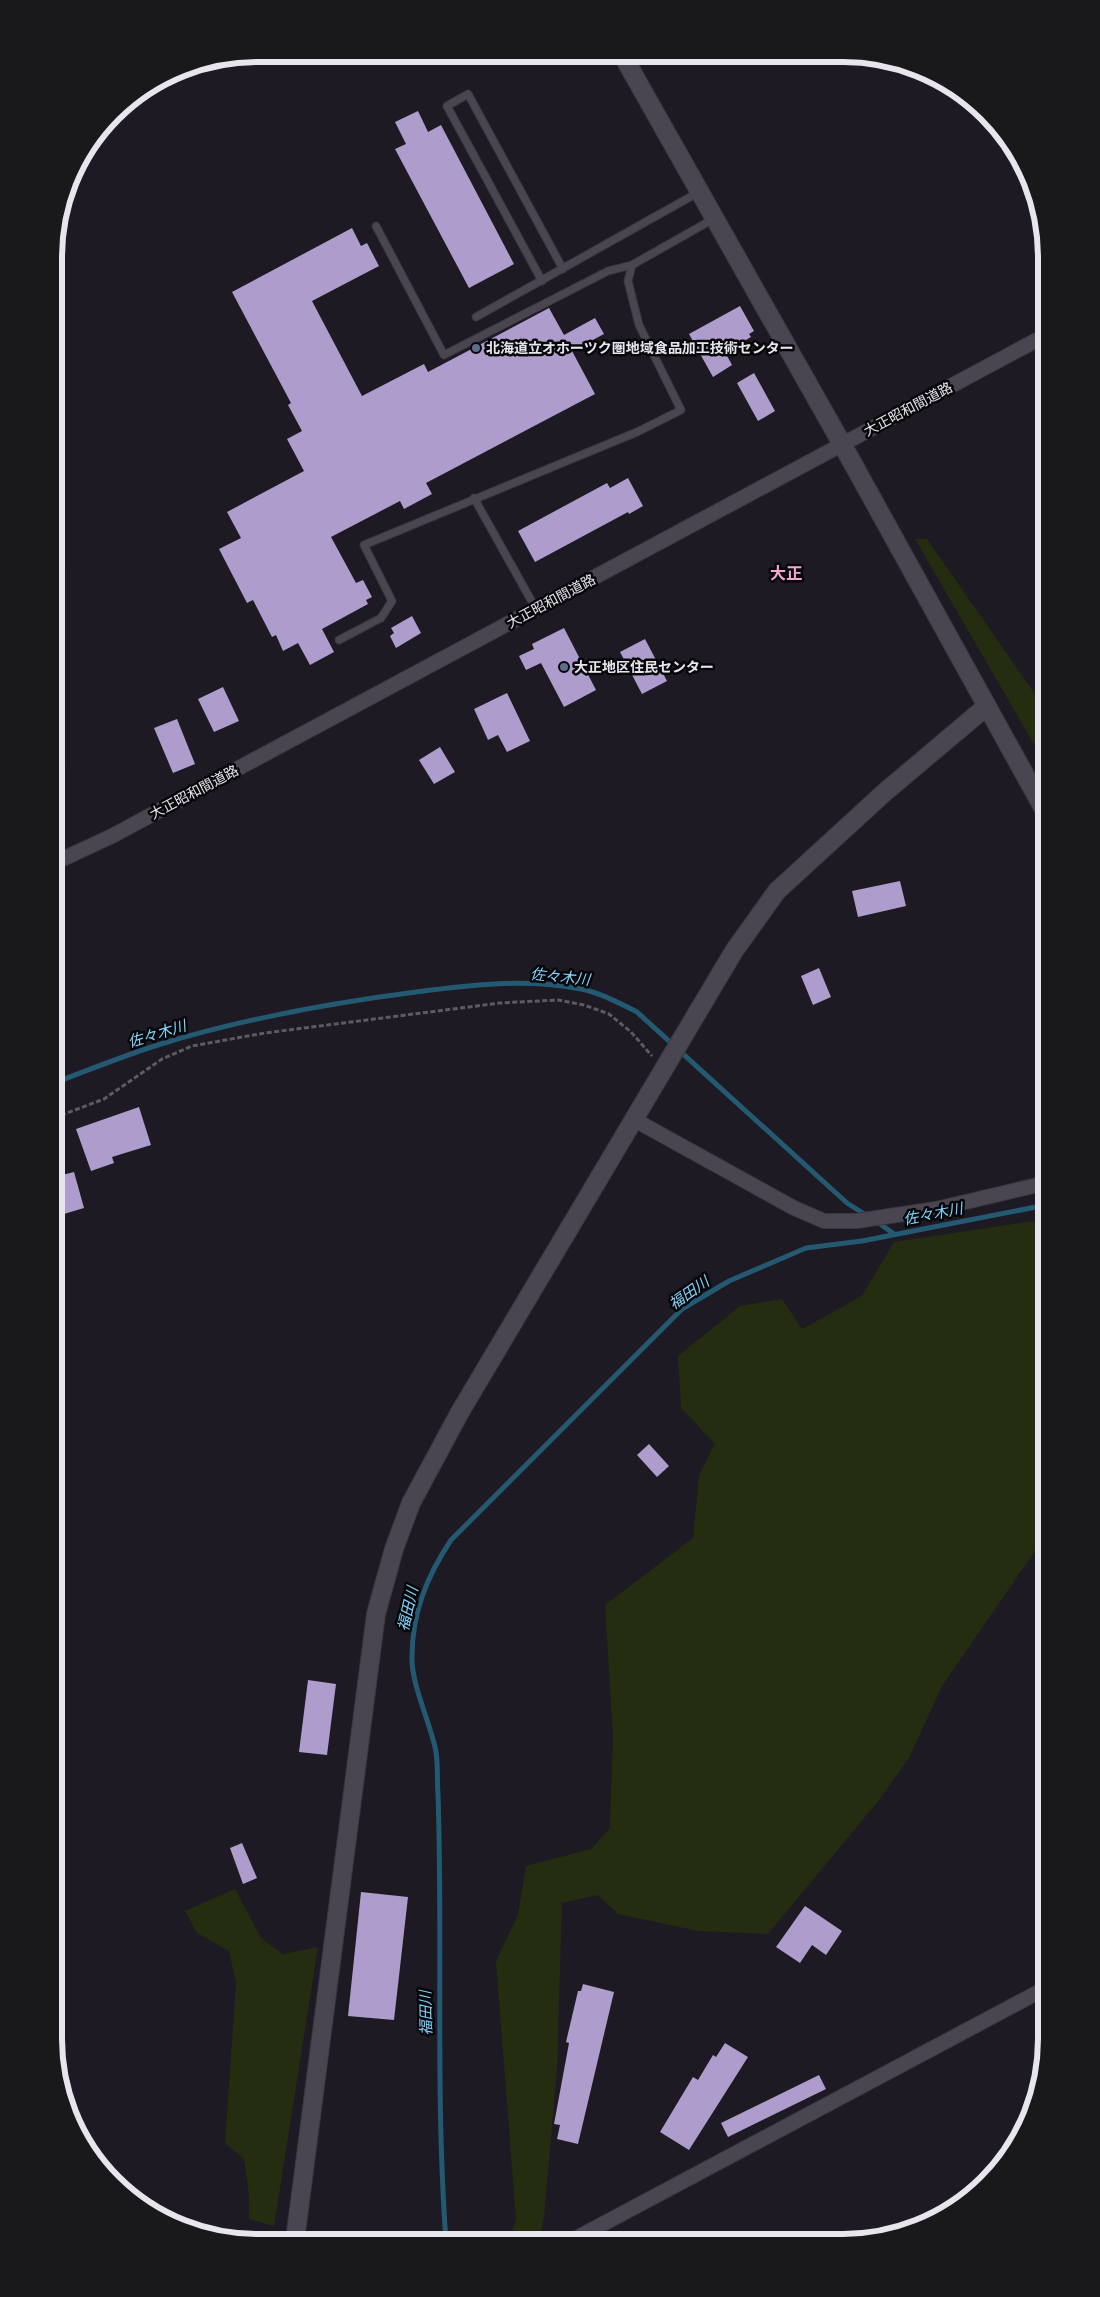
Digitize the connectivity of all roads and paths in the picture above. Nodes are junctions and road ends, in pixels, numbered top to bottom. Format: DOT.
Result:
graph roads {
  1 [pos="626,62"];
  2 [pos="699,192"];
  3 [pos="715,218"];
  4 [pos="376,226"];
  5 [pos="632,265"];
  6 [pos="564,269"];
  7 [pos="542,281"];
  8 [pos="476,317"];
  9 [pos="1038,339"];
  10 [pos="842,444"];
  11 [pos="474,498"];
  12 [pos="536,609"];
  13 [pos="339,640"];
  14 [pos="987,706"];
  15 [pos="1038,798"];
  16 [pos="62,859"];
  17 [pos="665,1065"];
  18 [pos="62,1115"];
  19 [pos="633,1119"];
  20 [pos="1038,1185"];
  21 [pos="1038,1992"];
  22 [pos="296,2234"];
  23 [pos="584,2234"];
  1 -- 2 [label="street"];
  2 -- 3 [label="street"];
  2 -- 6 [label="lane"];
  3 -- 5 [label="lane"];
  3 -- 10 [label="street"];
  4 -- 5 [label="lane"];
  5 -- 11 [label="lane"];
  6 -- 7 [label="lane"];
  6 -- 7 [label="lane"];
  7 -- 8 [label="lane"];
  9 -- 10 [label="street, 大正昭和間道路"];
  10 -- 12 [label="street, 大正昭和間道路"];
  10 -- 14 [label="street"];
  11 -- 12 [label="lane"];
  11 -- 13 [label="lane"];
  12 -- 16 [label="street, 大正昭和間道路"];
  14 -- 15 [label="street"];
  14 -- 17 [label="street"];
  17 -- 18 [label="path"];
  17 -- 19 [label="street"];
  19 -- 20 [label="street"];
  19 -- 22 [label="street"];
  21 -- 23 [label="street"];
}
